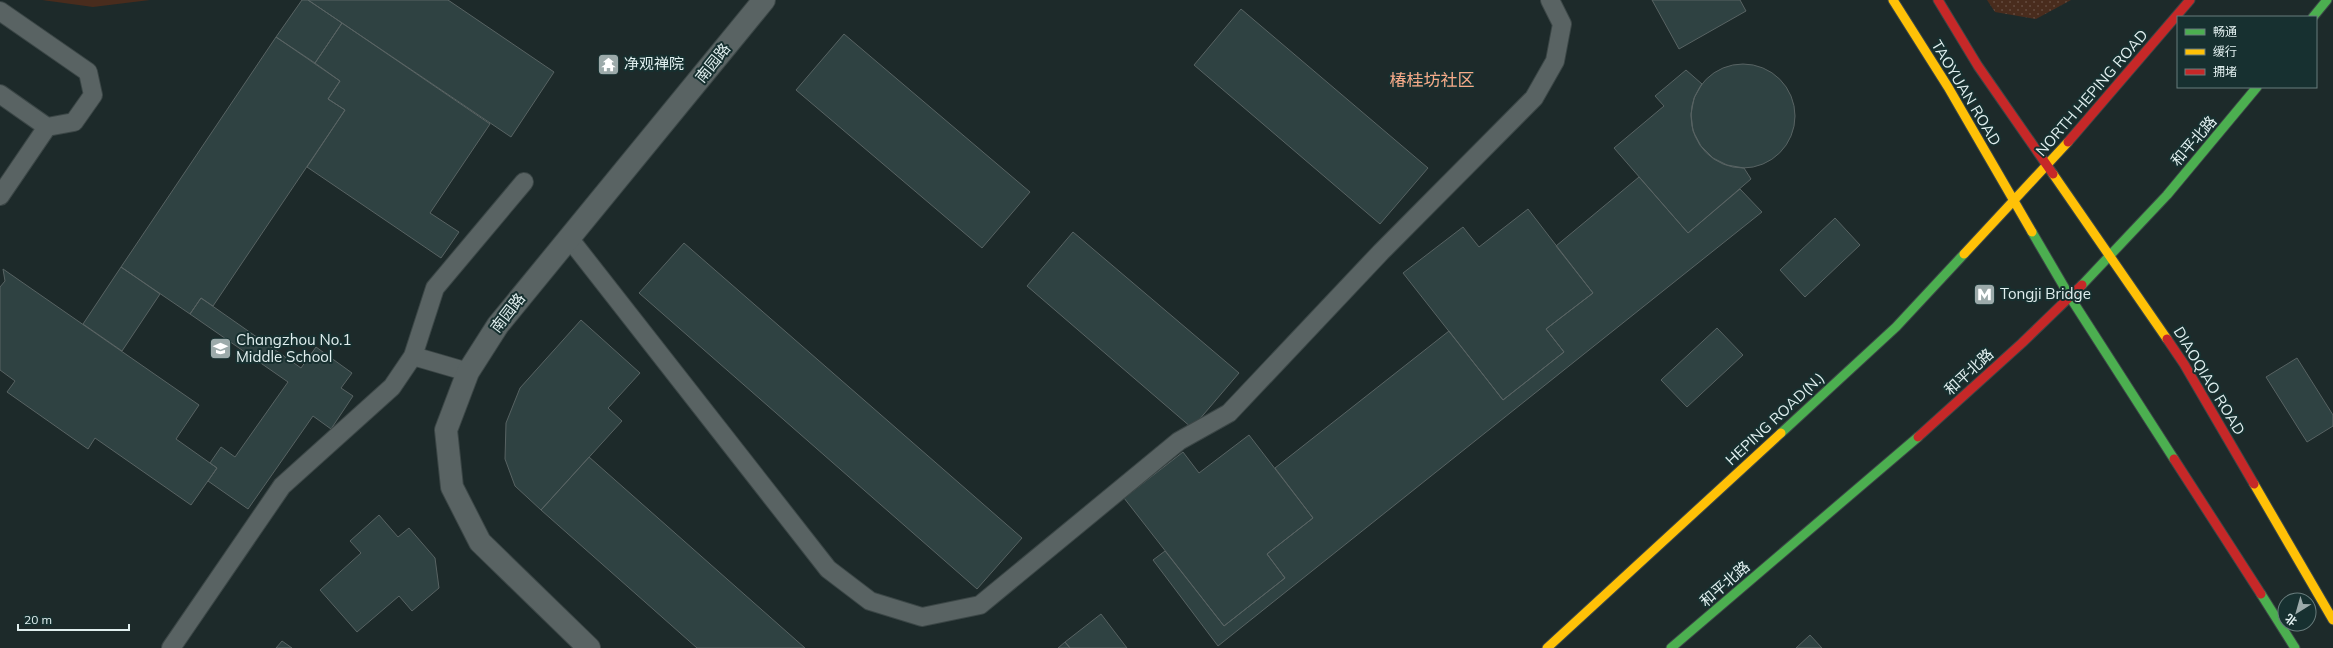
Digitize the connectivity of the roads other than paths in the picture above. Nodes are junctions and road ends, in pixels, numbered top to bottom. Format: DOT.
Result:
graph roads {
  1 [pos="764,0"];
  2 [pos="1550,0"];
  3 [pos="1893,0"];
  4 [pos="1938,0"];
  5 [pos="2190,0"];
  6 [pos="2327,0"];
  7 [pos="0,12"];
  8 [pos="2314,16"];
  9 [pos="2256,88"];
  10 [pos="0,94"];
  11 [pos="47,127"];
  12 [pos="2048,165"];
  13 [pos="524,182"];
  14 [pos="0,196"];
  15 [pos="2014,202"];
  16 [pos="569,238"];
  17 [pos="2111,256"];
  18 [pos="2070,297"];
  19 [pos="413,356"];
  20 [pos="468,372"];
  21 [pos="2333,620"];
  22 [pos="171,648"];
  23 [pos="590,648"];
  24 [pos="1547,648"];
  25 [pos="1671,648"];
  26 [pos="2295,648"];
  1 -- 16 [label="street, 南园路"];
  2 -- 16 [label="lane"];
  3 -- 15 [label="main road, TAOYUAN ROAD"];
  4 -- 12 [label="main road, TAOYUAN ROAD"];
  5 -- 12 [label="main road, NORTH HEPING ROAD"];
  6 -- 8 [label="main road"];
  7 -- 11 [label="lane"];
  9 -- 17 [label="main road, 和平北路"];
  10 -- 11 [label="lane"];
  11 -- 14 [label="lane"];
  12 -- 15 [label="main road, NORTH HEPING ROAD"];
  12 -- 17 [label="main road, DIAOQIAO ROAD"];
  13 -- 19 [label="lane"];
  15 -- 18 [label="main road"];
  15 -- 24 [label="main road, HEPING ROAD(N.)"];
  16 -- 20 [label="street, 南园路"];
  17 -- 18 [label="main road, 和平北路"];
  17 -- 21 [label="main road, DIAOQIAO ROAD"];
  18 -- 25 [label="main road, 和平北路"];
  18 -- 26 [label="main road"];
  19 -- 20 [label="lane"];
  19 -- 22 [label="lane"];
  20 -- 23 [label="street, 南园路"];
}
